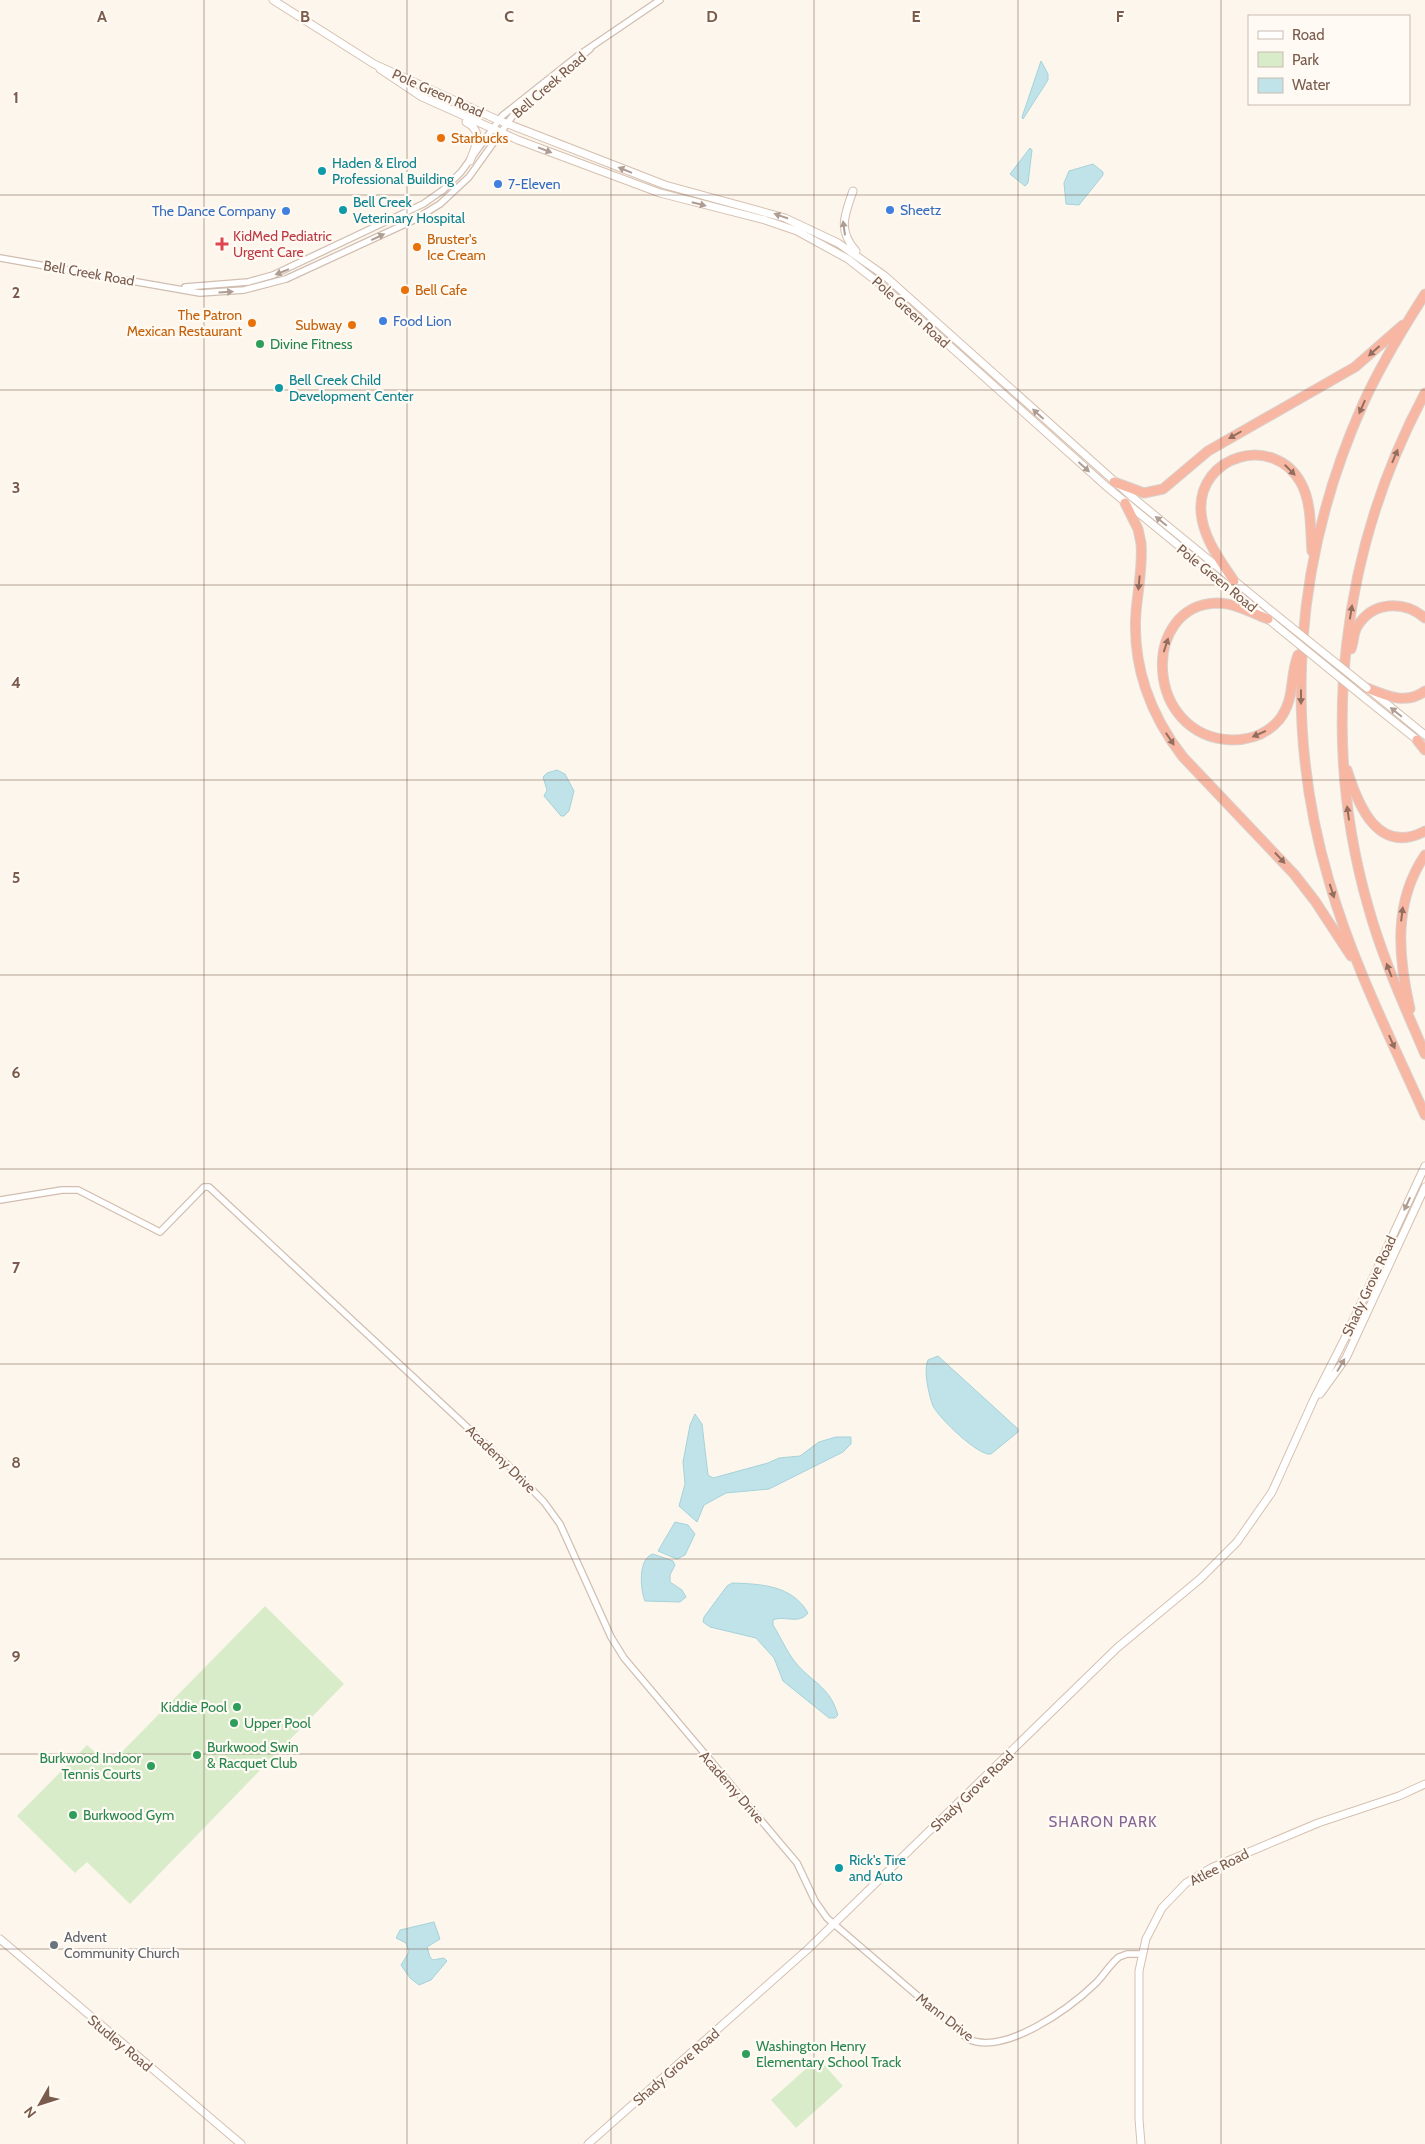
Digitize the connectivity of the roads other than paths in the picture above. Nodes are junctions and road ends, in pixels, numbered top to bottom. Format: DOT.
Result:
graph roads {
  1 [pos="273,0"];
  2 [pos="660,0"];
  3 [pos="374,64"];
  4 [pos="422,97"];
  5 [pos="502,121"];
  6 [pos="491,129"];
  7 [pos="500,132"];
  8 [pos="470,161"];
  9 [pos="852,191"];
  10 [pos="0,258"];
  11 [pos="865,260"];
  12 [pos="178,287"];
  13 [pos="1425,294"];
  14 [pos="1410,318"];
  15 [pos="966,349"];
  16 [pos="992,384"];
  17 [pos="1006,385"];
  18 [pos="1425,393"];
  19 [pos="1114,482"];
  20 [pos="1125,503"];
  21 [pos="1313,562"];
  22 [pos="1234,580"];
  23 [pos="1425,618"];
  24 [pos="1268,619"];
  25 [pos="1300,648"];
  26 [pos="1345,660"];
  27 [pos="1367,688"];
  28 [pos="1425,691"];
  29 [pos="1421,738"];
  30 [pos="1425,746"];
  31 [pos="1425,750"];
  32 [pos="1343,758"];
  33 [pos="1425,831"];
  34 [pos="1425,855"];
  35 [pos="1364,976"];
  36 [pos="1415,1031"];
  37 [pos="1425,1054"];
  38 [pos="1425,1115"];
  39 [pos="1424,1168"];
  40 [pos="1425,1187"];
  41 [pos="0,1200"];
  42 [pos="1385,1250"];
  43 [pos="1394,1255"];
  44 [pos="1312,1404"];
  45 [pos="1425,1784"];
  46 [pos="833,1924"];
  47 [pos="0,1939"];
  48 [pos="1141,1954"];
  49 [pos="241,2144"];
  50 [pos="588,2144"];
  51 [pos="1141,2144"];
  1 -- 3 [label="main road, Pole Green Road"];
  2 -- 5 [label="street, Bell Creek Road"];
  3 -- 4 [label="main road, Pole Green Road"];
  3 -- 5 [label="main road, Pole Green Road"];
  4 -- 6 [label="main road, Pole Green Road"];
  4 -- 8 [label="main road"];
  5 -- 6 [label="street, Bell Creek Road"];
  5 -- 7 [label="street, Bell Creek Road"];
  11 -- 5 [label="main road, Pole Green Road, one-way"];
  6 -- 7 [label="main road, Pole Green Road"];
  6 -- 8 [label="street, Bell Creek Road"];
  12 -- 7 [label="street, Bell Creek Road, one-way"];
  7 -- 16 [label="main road, Pole Green Road, one-way"];
  8 -- 12 [label="street, Bell Creek Road, one-way"];
  11 -- 9 [label="main road, one-way"];
  10 -- 12 [label="street, Bell Creek Road"];
  11 -- 15 [label="main road, Pole Green Road"];
  13 -- 14 [label="highway"];
  14 -- 19 [label="highway, one-way"];
  14 -- 21 [label="highway, one-way"];
  15 -- 16 [label="main road"];
  15 -- 17 [label="main road, Pole Green Road"];
  16 -- 17 [label="main road"];
  16 -- 20 [label="main road, Pole Green Road, one-way"];
  19 -- 17 [label="main road, Pole Green Road, one-way"];
  26 -- 18 [label="highway, one-way"];
  22 -- 19 [label="main road, Pole Green Road, one-way"];
  20 -- 24 [label="main road, Pole Green Road"];
  20 -- 35 [label="highway, one-way"];
  22 -- 21 [label="highway, one-way"];
  21 -- 25 [label="highway"];
  22 -- 27 [label="main road, Pole Green Road, bridge"];
  23 -- 26 [label="highway"];
  25 -- 24 [label="highway, one-way"];
  24 -- 29 [label="main road, Pole Green Road, bridge"];
  25 -- 35 [label="highway, one-way"];
  26 -- 32 [label="highway"];
  27 -- 28 [label="highway"];
  29 -- 27 [label="main road, Pole Green Road, one-way"];
  29 -- 30 [label="main road"];
  29 -- 31 [label="highway"];
  32 -- 33 [label="highway"];
  36 -- 32 [label="highway, one-way"];
  36 -- 34 [label="highway, one-way"];
  35 -- 38 [label="highway, one-way"];
  36 -- 37 [label="highway"];
  39 -- 42 [label="main road, Shady Grove Road, one-way"];
  40 -- 43 [label="main road, Shady Grove Road"];
  41 -- 46 [label="street, Academy Drive"];
  42 -- 43 [label="main road"];
  42 -- 44 [label="main road, Shady Grove Road"];
  44 -- 43 [label="main road, Shady Grove Road, one-way"];
  44 -- 46 [label="main road, Shady Grove Road"];
  45 -- 48 [label="main road, Atlee Road"];
  46 -- 48 [label="street, Mann Drive"];
  46 -- 50 [label="main road, Shady Grove Road"];
  47 -- 49 [label="main road, Studley Road"];
  48 -- 51 [label="main road, Atlee Road"];
}
